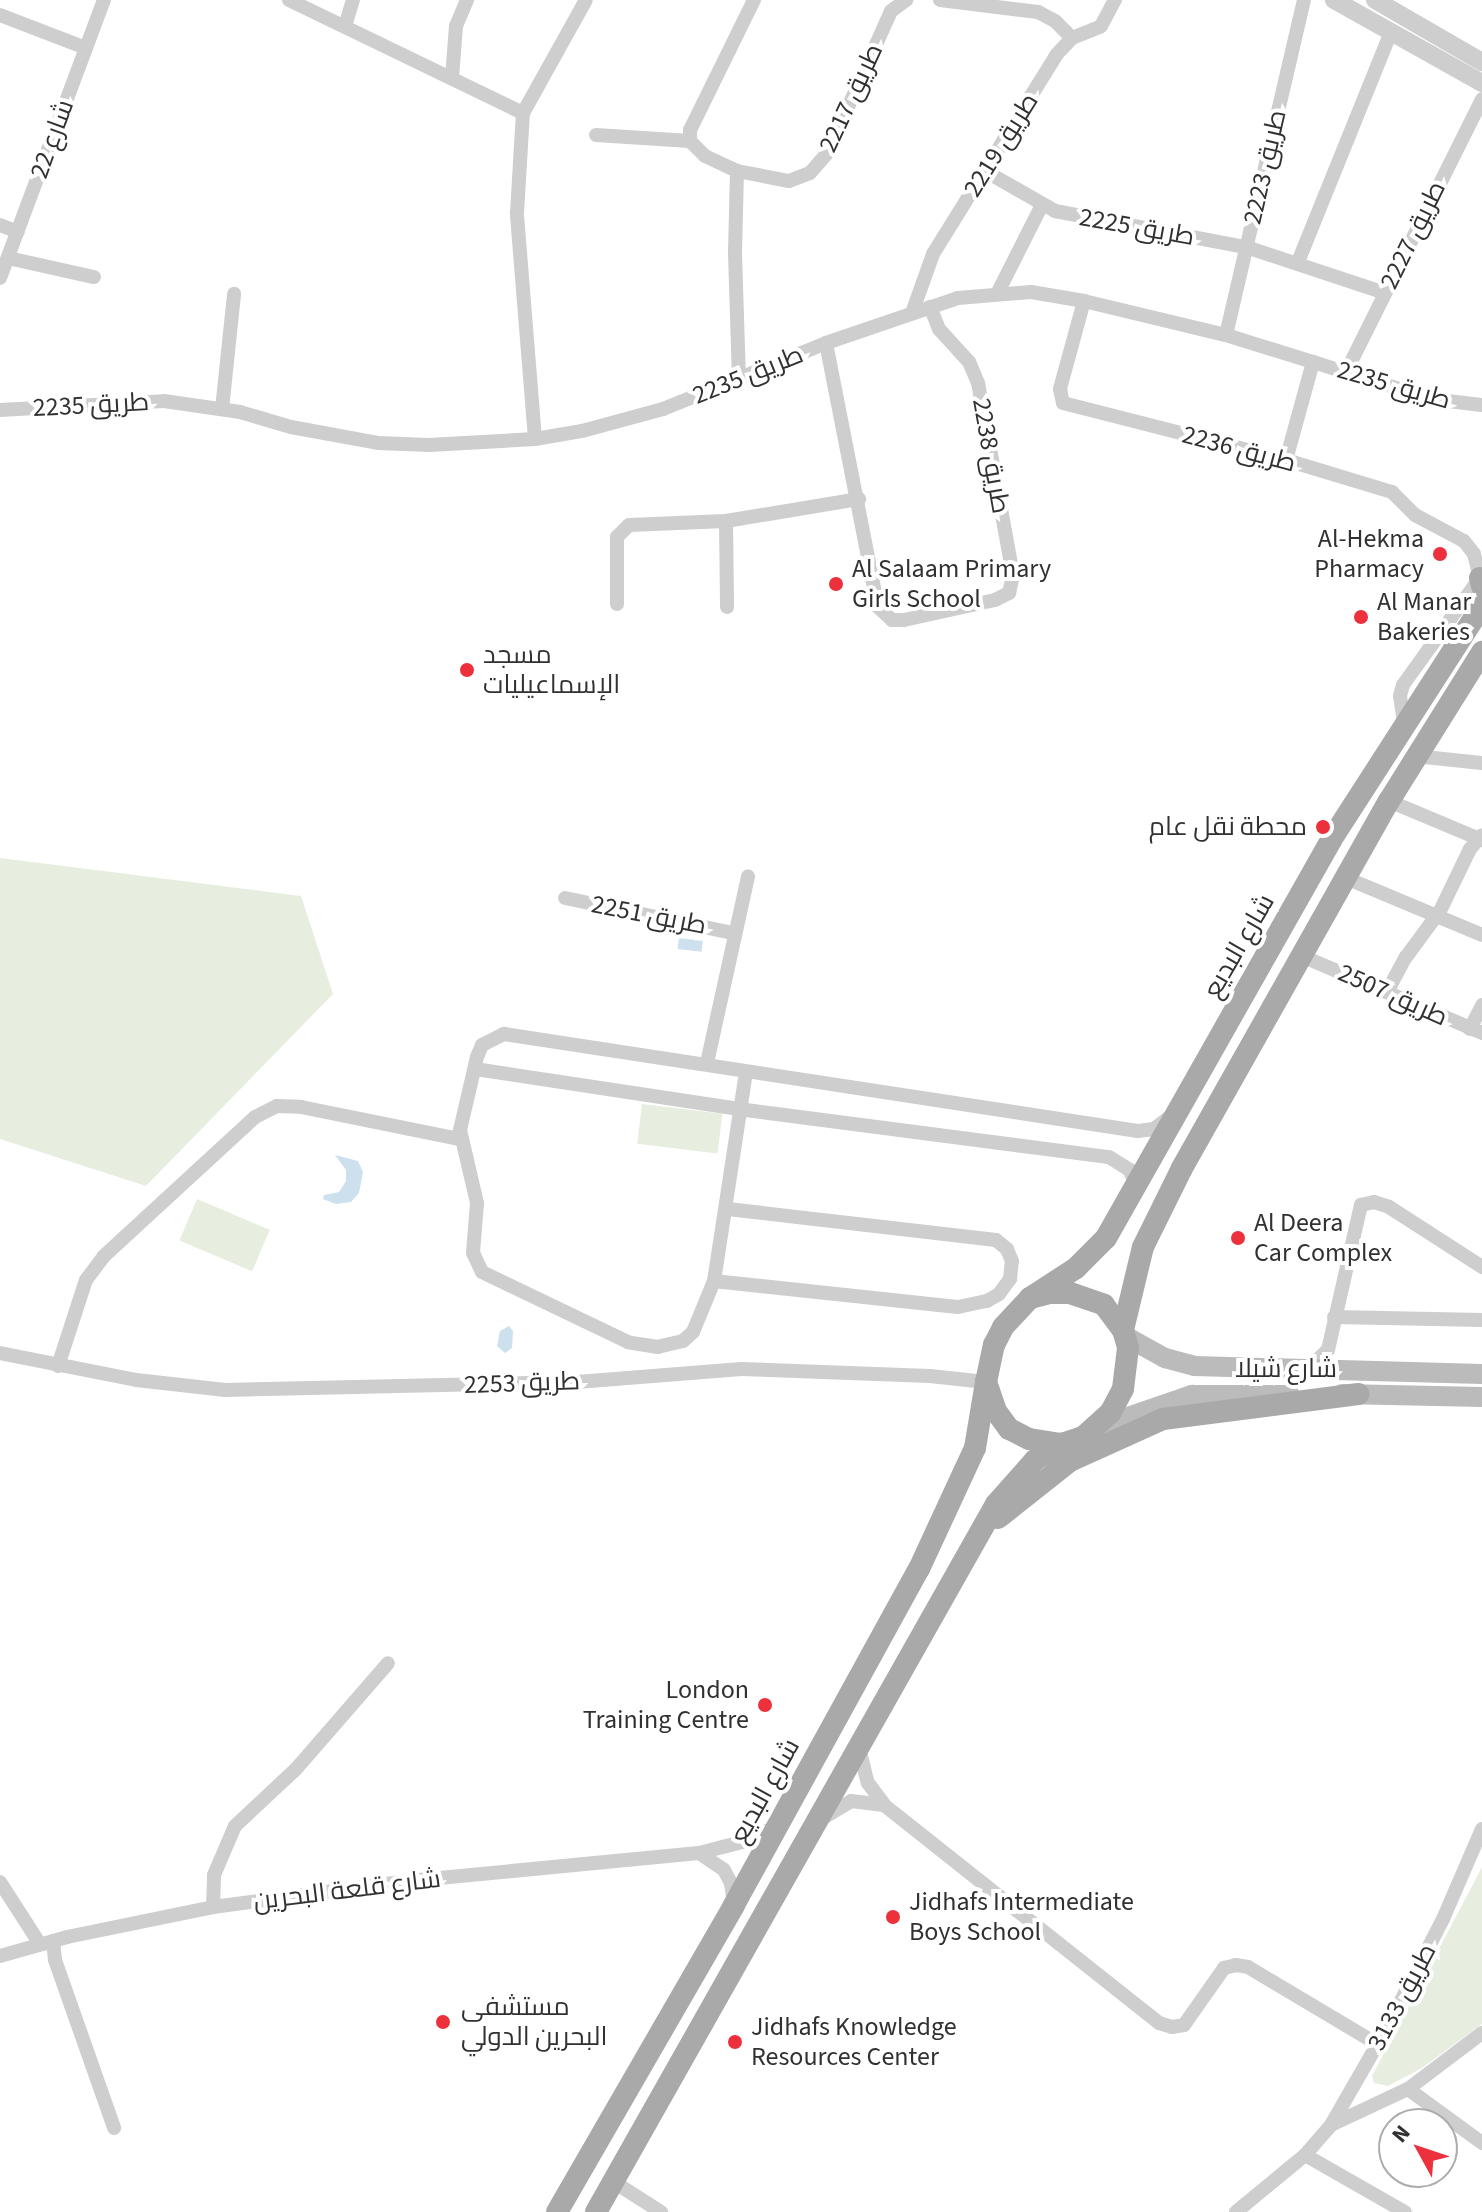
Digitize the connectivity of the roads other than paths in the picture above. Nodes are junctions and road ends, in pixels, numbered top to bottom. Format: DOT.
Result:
graph roads {
  1 [pos="104,0"];
  2 [pos="289,0"];
  3 [pos="353,0"];
  4 [pos="467,0"];
  5 [pos="586,0"];
  6 [pos="754,0"];
  7 [pos="940,0"];
  8 [pos="1115,0"];
  9 [pos="1304,0"];
  10 [pos="1334,0"];
  11 [pos="1375,0"];
  12 [pos="901,1"];
  13 [pos="1395,5"];
  14 [pos="0,15"];
  15 [pos="345,26"];
  16 [pos="1391,32"];
  17 [pos="1072,38"];
  18 [pos="86,48"];
  19 [pos="1482,62"];
  20 [pos="452,78"];
  21 [pos="1482,83"];
  22 [pos="1482,99"];
  23 [pos="523,113"];
  24 [pos="596,135"];
  25 [pos="692,145"];
  26 [pos="737,171"];
  27 [pos="985,171"];
  28 [pos="1042,205"];
  29 [pos="0,225"];
  30 [pos="18,232"];
  31 [pos="1246,247"];
  32 [pos="8,258"];
  33 [pos="1298,262"];
  34 [pos="94,277"];
  35 [pos="0,278"];
  36 [pos="998,292"];
  37 [pos="1385,293"];
  38 [pos="234,294"];
  39 [pos="1084,301"];
  40 [pos="930,307"];
  41 [pos="912,313"];
  42 [pos="1226,335"];
  43 [pos="826,343"];
  44 [pos="1313,362"];
  45 [pos="1346,372"];
  46 [pos="739,380"];
  47 [pos="1482,405"];
  48 [pos="222,409"];
  49 [pos="0,410"];
  50 [pos="535,439"];
  51 [pos="1286,460"];
  52 [pos="859,499"];
  53 [pos="726,521"];
  54 [pos="1481,580"];
  55 [pos="617,604"];
  56 [pos="1482,606"];
  57 [pos="727,607"];
  58 [pos="1482,652"];
  59 [pos="1405,728"];
  60 [pos="1415,756"];
  61 [pos="1482,763"];
  62 [pos="1389,801"];
  63 [pos="1481,838"];
  64 [pos="748,876"];
  65 [pos="1346,878"];
  66 [pos="565,898"];
  67 [pos="1436,916"];
  68 [pos="733,933"];
  69 [pos="1482,935"];
  70 [pos="1304,957"];
  71 [pos="1387,992"];
  72 [pos="1482,1005"];
  73 [pos="1476,1031"];
  74 [pos="707,1063"];
  75 [pos="475,1069"];
  76 [pos="746,1072"];
  77 [pos="1197,1077"];
  78 [pos="740,1109"];
  79 [pos="460,1139"];
  80 [pos="1136,1188"];
  81 [pos="728,1209"];
  82 [pos="1482,1267"];
  83 [pos="714,1281"];
  84 [pos="1030,1298"];
  85 [pos="1334,1317"];
  86 [pos="1482,1320"];
  87 [pos="1124,1333"];
  88 [pos="671,1347"];
  89 [pos="1328,1350"];
  90 [pos="0,1353"];
  91 [pos="58,1366"];
  92 [pos="1308,1369"];
  93 [pos="1342,1370"];
  94 [pos="1482,1374"];
  95 [pos="674,1375"];
  96 [pos="986,1382"];
  97 [pos="1358,1394"];
  98 [pos="1482,1397"];
  99 [pos="1096,1428"];
  100 [pos="1061,1444"];
  101 [pos="978,1539"];
  102 [pos="388,1663"];
  103 [pos="859,1743"];
  104 [pos="884,1805"];
  105 [pos="777,1827"];
  106 [pos="1482,1829"];
  107 [pos="811,1830"];
  108 [pos="699,1853"];
  109 [pos="0,1882"];
  110 [pos="734,1905"];
  111 [pos="213,1907"];
  112 [pos="46,1942"];
  113 [pos="0,1956"];
  114 [pos="1482,2033"];
  115 [pos="1377,2044"];
  116 [pos="1408,2089"];
  117 [pos="1331,2125"];
  118 [pos="114,2128"];
  119 [pos="1482,2143"];
  120 [pos="1305,2155"];
  121 [pos="614,2182"];
  122 [pos="557,2212"];
  123 [pos="596,2212"];
  124 [pos="661,2212"];
  125 [pos="1236,2212"];
  126 [pos="1405,2212"];
  1 -- 18 [label="street, شارع 22"];
  2 -- 15 [label="street"];
  3 -- 15 [label="street"];
  4 -- 20 [label="street"];
  5 -- 23 [label="street"];
  6 -- 25 [label="street"];
  7 -- 17 [label="street"];
  8 -- 17 [label="street, طريق 2219"];
  9 -- 31 [label="street, طريق 2223"];
  10 -- 16 [label="street"];
  11 -- 13 [label="street"];
  12 -- 26 [label="street, طريق 2217"];
  13 -- 19 [label="street"];
  14 -- 18 [label="street"];
  15 -- 20 [label="street"];
  16 -- 21 [label="street"];
  16 -- 33 [label="street"];
  17 -- 27 [label="street, طريق 2219"];
  18 -- 30 [label="street, شارع 22"];
  20 -- 23 [label="street"];
  22 -- 37 [label="street, طريق 2227"];
  23 -- 50 [label="street"];
  24 -- 25 [label="street"];
  25 -- 26 [label="street, طريق 2217"];
  26 -- 46 [label="street"];
  27 -- 28 [label="street, طريق 2225"];
  27 -- 41 [label="street, طريق 2219"];
  28 -- 31 [label="street, طريق 2225"];
  28 -- 36 [label="street"];
  29 -- 30 [label="street"];
  30 -- 32 [label="street, شارع 22"];
  31 -- 33 [label="street, طريق 2225"];
  31 -- 42 [label="street, طريق 2223"];
  32 -- 34 [label="street"];
  32 -- 35 [label="street, شارع 22"];
  33 -- 37 [label="street, طريق 2225"];
  36 -- 39 [label="street, طريق 2235"];
  36 -- 40 [label="street, طريق 2235"];
  37 -- 45 [label="street, طريق 2227"];
  38 -- 48 [label="street"];
  39 -- 42 [label="street, طريق 2235"];
  39 -- 51 [label="street, طريق 2236"];
  40 -- 41 [label="street, طريق 2235"];
  40 -- 52 [label="street, طريق 2238"];
  41 -- 43 [label="street, طريق 2235"];
  42 -- 44 [label="street, طريق 2235"];
  43 -- 46 [label="street, طريق 2235"];
  43 -- 52 [label="street, طريق 2238"];
  44 -- 45 [label="street, طريق 2235"];
  44 -- 51 [label="street"];
  45 -- 47 [label="street, طريق 2235"];
  46 -- 50 [label="street, طريق 2235"];
  48 -- 49 [label="street, طريق 2235"];
  48 -- 50 [label="street, طريق 2235"];
  51 -- 54 [label="street, طريق 2236"];
  52 -- 53 [label="street"];
  53 -- 55 [label="street"];
  53 -- 57 [label="street"];
  54 -- 59 [label="street"];
  56 -- 59 [label="main road, شارع البديع"];
  58 -- 60 [label="main road"];
  59 -- 77 [label="main road, شارع البديع"];
  60 -- 61 [label="street"];
  60 -- 62 [label="main road"];
  62 -- 63 [label="street"];
  62 -- 65 [label="main road"];
  63 -- 67 [label="street"];
  64 -- 68 [label="street, طريق 2251"];
  65 -- 67 [label="street"];
  65 -- 70 [label="main road"];
  66 -- 68 [label="street, طريق 2251"];
  67 -- 69 [label="street"];
  67 -- 71 [label="street"];
  68 -- 74 [label="street, طريق 2251"];
  70 -- 71 [label="street, طريق 2507"];
  70 -- 87 [label="main road"];
  71 -- 73 [label="street, طريق 2507"];
  72 -- 73 [label="street"];
  74 -- 75 [label="street"];
  74 -- 76 [label="street"];
  75 -- 78 [label="street"];
  75 -- 79 [label="street"];
  76 -- 77 [label="street"];
  76 -- 78 [label="street"];
  77 -- 80 [label="main road, شارع البديع"];
  78 -- 80 [label="street"];
  78 -- 81 [label="street"];
  79 -- 88 [label="street"];
  79 -- 91 [label="street"];
  80 -- 84 [label="main road, شارع البديع"];
  81 -- 83 [label="street"];
  81 -- 83 [label="street"];
  82 -- 85 [label="street"];
  83 -- 88 [label="street"];
  84 -- 87 [label="main road"];
  84 -- 96 [label="main road"];
  85 -- 86 [label="street"];
  85 -- 89 [label="street"];
  87 -- 92 [label="main road, شارع شيلا"];
  87 -- 99 [label="main road"];
  88 -- 95 [label="street"];
  89 -- 92 [label="street"];
  89 -- 93 [label="street"];
  90 -- 91 [label="street, طريق 2253"];
  91 -- 95 [label="street, طريق 2253"];
  92 -- 93 [label="main road, شارع شيلا"];
  93 -- 94 [label="main road, شارع شيلا"];
  95 -- 96 [label="street, طريق 2253"];
  96 -- 100 [label="main road"];
  96 -- 105 [label="main road, شارع البديع"];
  97 -- 98 [label="main road, شارع شيلا"];
  97 -- 99 [label="main road, شارع شيلا"];
  97 -- 101 [label="main road"];
  99 -- 100 [label="main road"];
  100 -- 101 [label="main road"];
  101 -- 103 [label="main road"];
  102 -- 111 [label="street"];
  103 -- 104 [label="street"];
  103 -- 107 [label="main road"];
  104 -- 107 [label="street"];
  104 -- 115 [label="street"];
  105 -- 108 [label="street, شارع قلعة البحرين"];
  105 -- 110 [label="main road, شارع البديع"];
  106 -- 115 [label="street, طريق 3133"];
  107 -- 121 [label="main road"];
  108 -- 110 [label="street"];
  108 -- 111 [label="street, شارع قلعة البحرين"];
  109 -- 112 [label="street"];
  110 -- 122 [label="main road, شارع البديع"];
  111 -- 112 [label="street, شارع قلعة البحرين"];
  112 -- 113 [label="street, شارع قلعة البحرين"];
  112 -- 118 [label="street"];
  114 -- 116 [label="street"];
  115 -- 117 [label="street, طريق 3133"];
  116 -- 117 [label="street"];
  116 -- 119 [label="street"];
  117 -- 120 [label="street, طريق 3133"];
  120 -- 125 [label="street, طريق 3133"];
  120 -- 126 [label="street"];
  121 -- 123 [label="main road"];
  121 -- 124 [label="street"];
}
